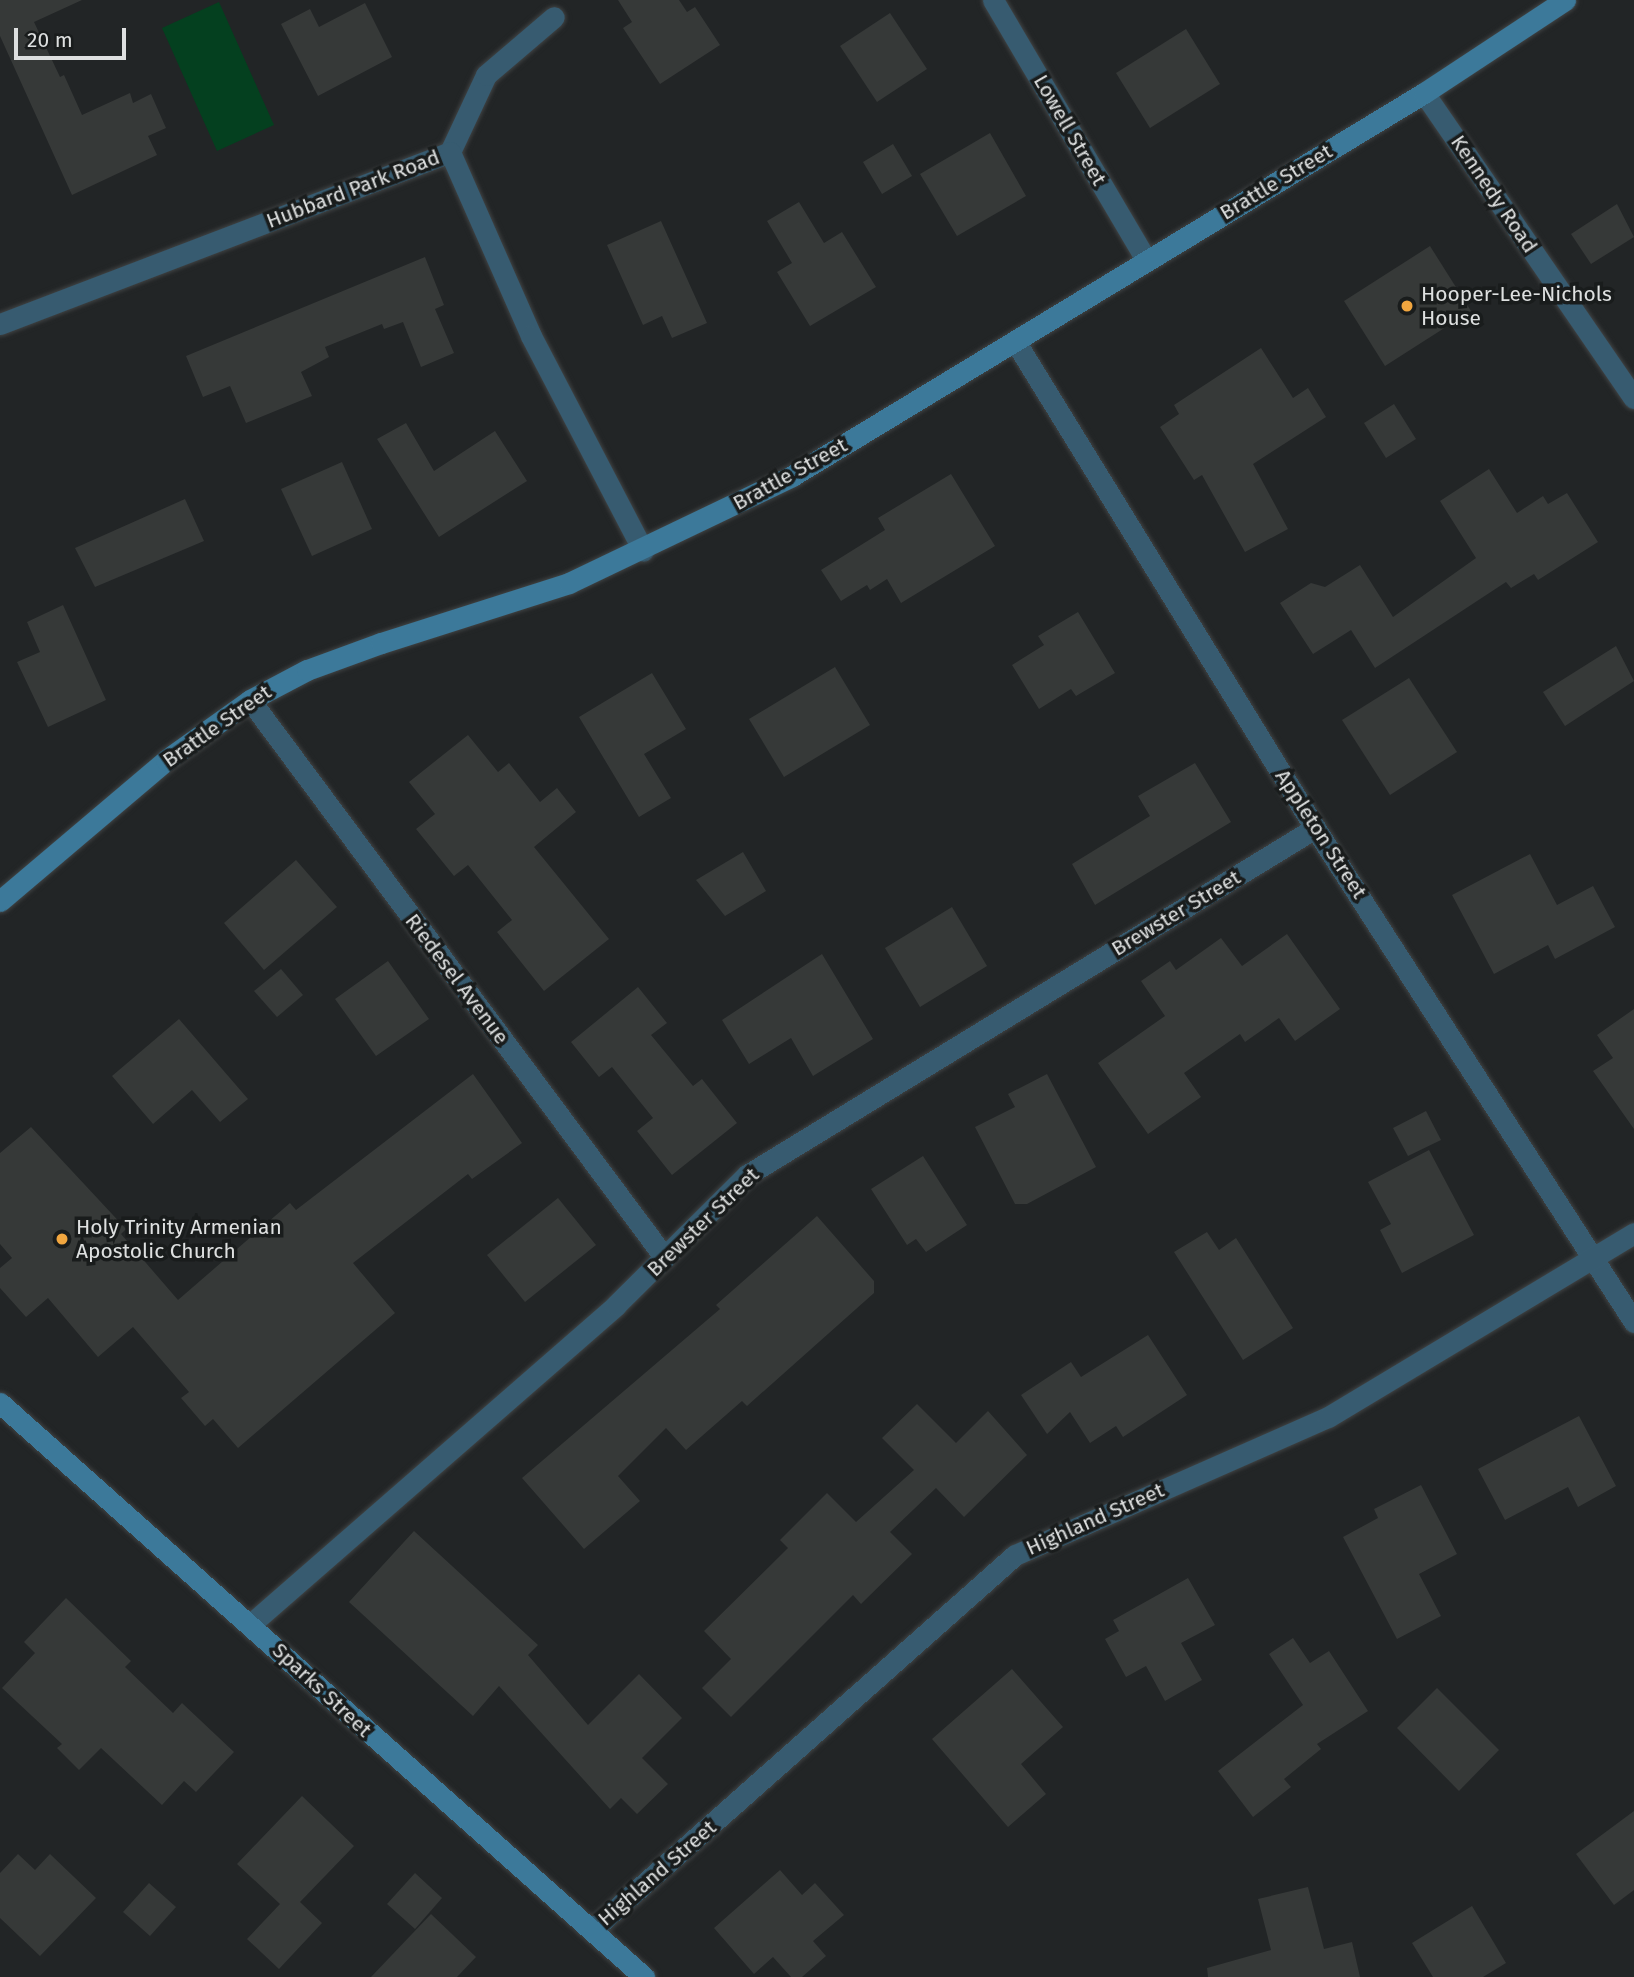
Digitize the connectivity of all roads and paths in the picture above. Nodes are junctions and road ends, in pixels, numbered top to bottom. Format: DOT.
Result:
graph roads {
  1 [pos="993,0"];
  2 [pos="1565,0"];
  3 [pos="554,17"];
  4 [pos="1424,93"];
  5 [pos="450,152"];
  6 [pos="1146,260"];
  7 [pos="0,324"];
  8 [pos="1015,341"];
  9 [pos="1634,398"];
  10 [pos="643,550"];
  11 [pos="250,700"];
  12 [pos="1315,828"];
  13 [pos="0,901"];
  14 [pos="1634,1233"];
  15 [pos="665,1258"];
  16 [pos="1595,1258"];
  17 [pos="1634,1322"];
  18 [pos="0,1403"];
  19 [pos="252,1623"];
  20 [pos="592,1930"];
  21 [pos="644,1977"];
  1 -- 6 [label="street, Lowell Street"];
  2 -- 4 [label="main road, Brattle Street"];
  3 -- 5 [label="street"];
  4 -- 6 [label="main road, Brattle Street"];
  4 -- 9 [label="street, Kennedy Road"];
  5 -- 7 [label="street, Hubbard Park Road"];
  5 -- 10 [label="street, Hubbard Park Road"];
  6 -- 8 [label="main road, Brattle Street"];
  8 -- 10 [label="main road, Brattle Street"];
  8 -- 12 [label="street, Appleton Street"];
  10 -- 11 [label="main road, Brattle Street"];
  11 -- 13 [label="main road, Brattle Street"];
  11 -- 15 [label="street, Riedesel Avenue"];
  12 -- 15 [label="street, Brewster Street"];
  12 -- 16 [label="street, Appleton Street"];
  14 -- 16 [label="street, Highland Street"];
  15 -- 19 [label="street, Brewster Street"];
  16 -- 17 [label="street, Appleton Street"];
  16 -- 20 [label="street, Highland Street"];
  18 -- 19 [label="main road, Sparks Street"];
  19 -- 20 [label="main road, Sparks Street"];
  20 -- 21 [label="main road, Sparks Street"];
}
